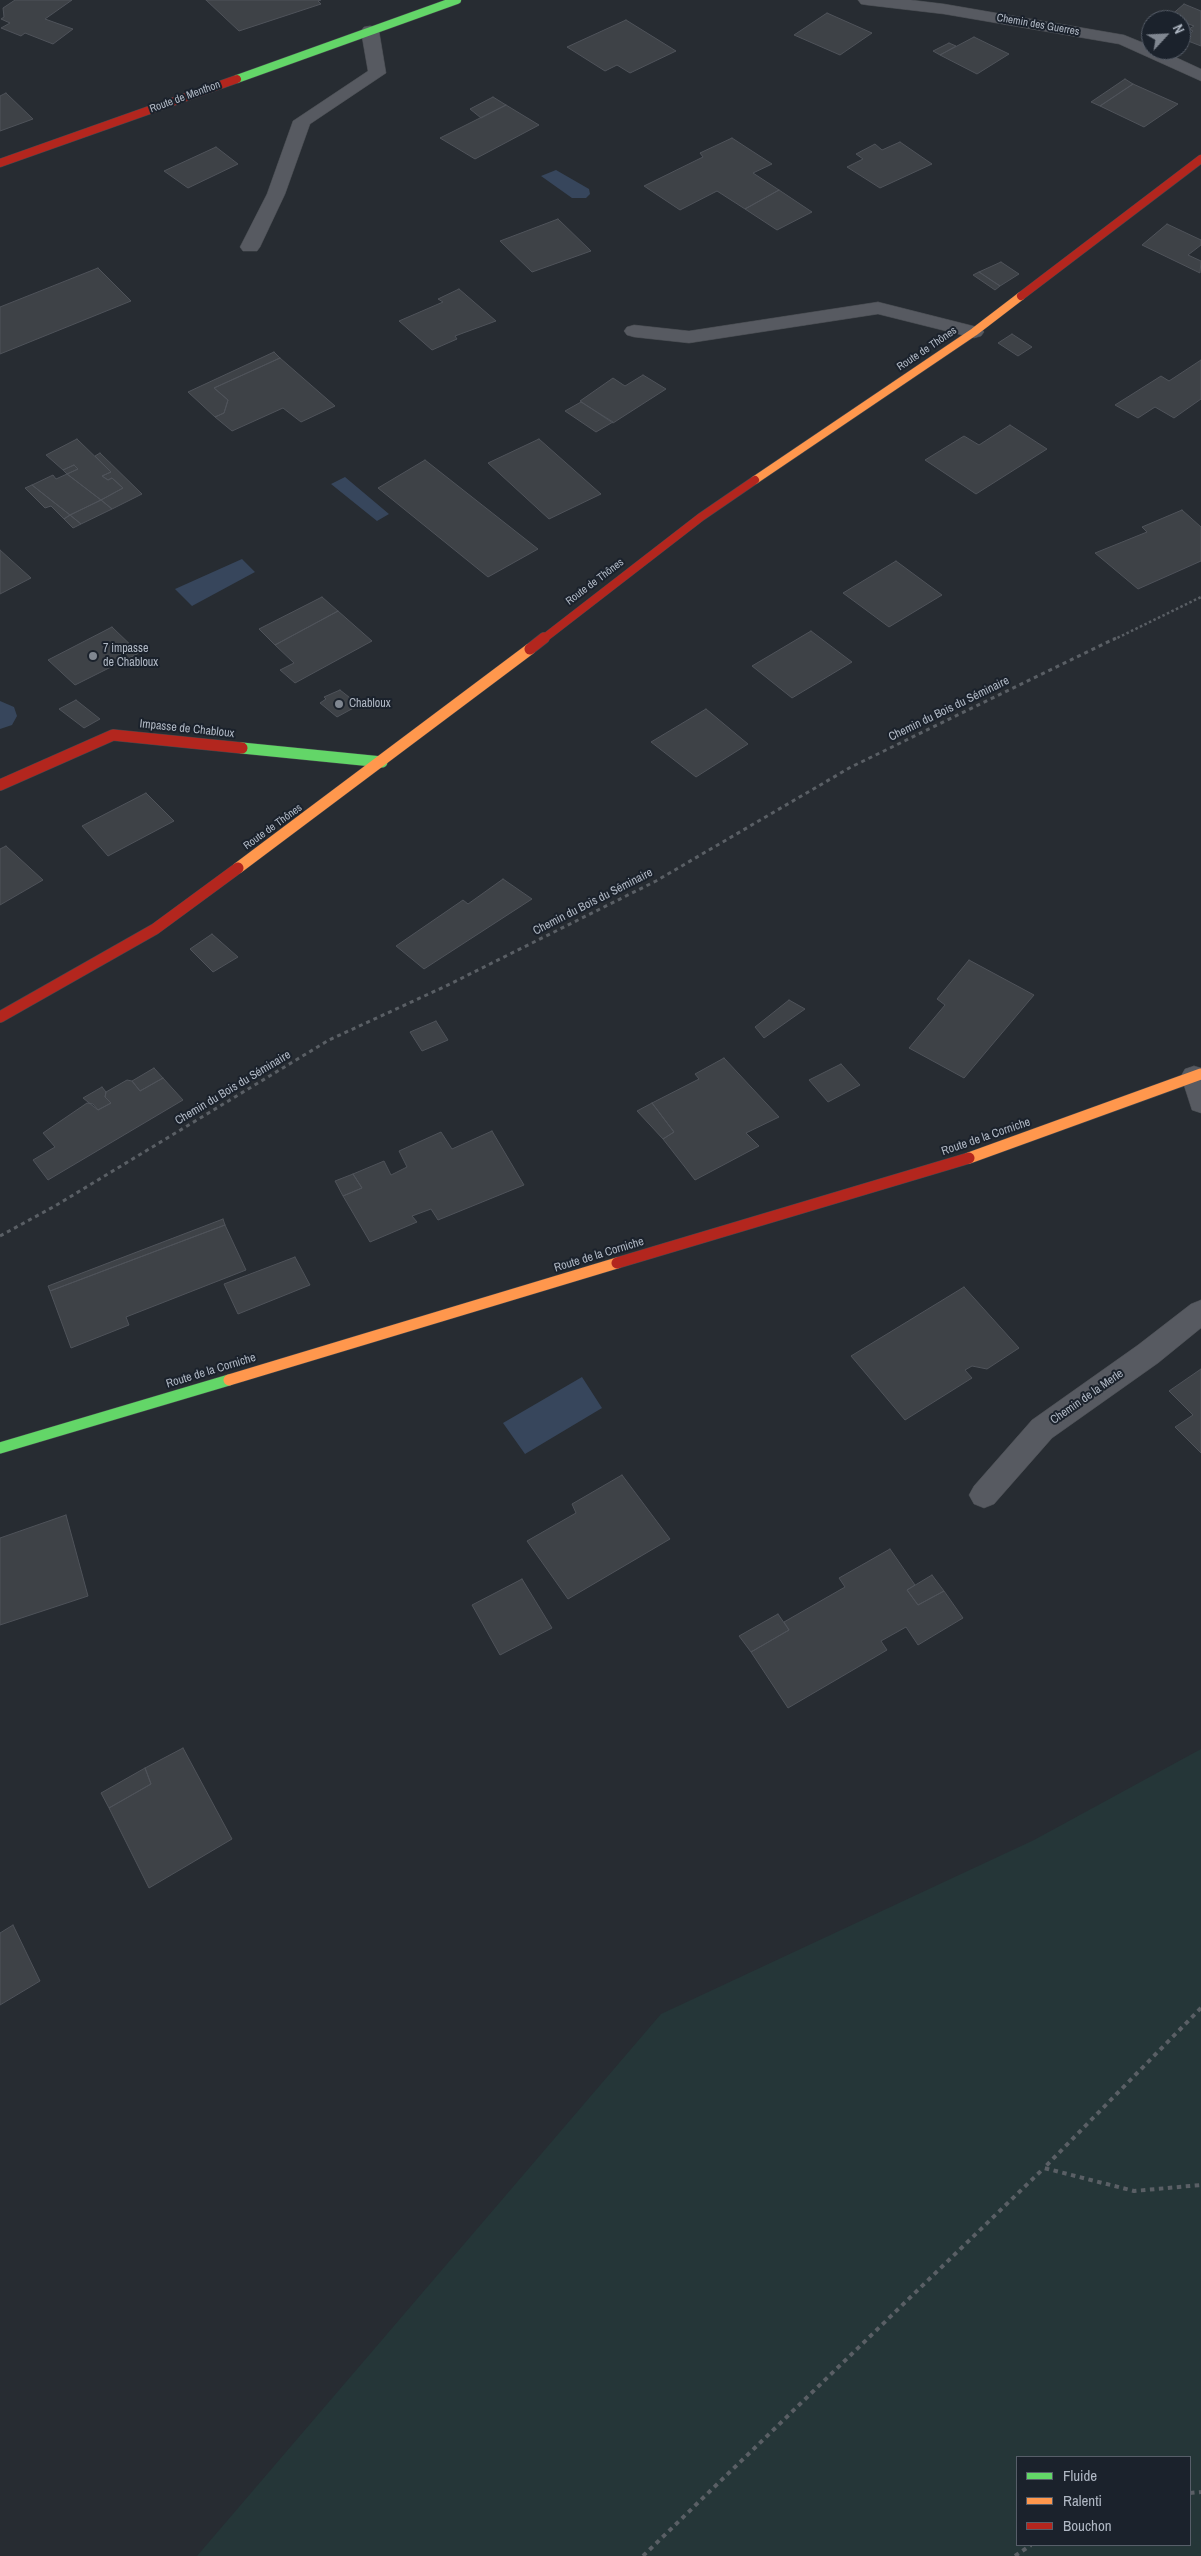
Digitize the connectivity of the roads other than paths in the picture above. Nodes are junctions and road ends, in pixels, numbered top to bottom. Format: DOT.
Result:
graph roads {
  1 [pos="457,0"];
  2 [pos="866,0"];
  3 [pos="370,31"];
  4 [pos="1201,76"];
  5 [pos="1201,159"];
  6 [pos="0,164"];
  7 [pos="250,247"];
  8 [pos="634,331"];
  9 [pos="974,332"];
  10 [pos="382,762"];
  11 [pos="0,785"];
  12 [pos="0,1017"];
  13 [pos="1197,1075"];
  14 [pos="1201,1103"];
  15 [pos="1201,1312"];
  16 [pos="0,1448"];
  17 [pos="984,1495"];
  1 -- 3 [label="main road, Route de Menthon"];
  2 -- 4 [label="street, Chemin des Guerres"];
  3 -- 6 [label="main road, Route de Menthon"];
  3 -- 7 [label="street"];
  5 -- 9 [label="main road, Route de Thônes"];
  8 -- 9 [label="street"];
  9 -- 10 [label="main road, Route de Thônes"];
  10 -- 11 [label="main road, Impasse de Chabloux"];
  10 -- 12 [label="main road, Route de Thônes"];
  13 -- 14 [label="street"];
  13 -- 16 [label="main road, Route de la Corniche"];
  15 -- 17 [label="street, Chemin de la Merle"];
}
